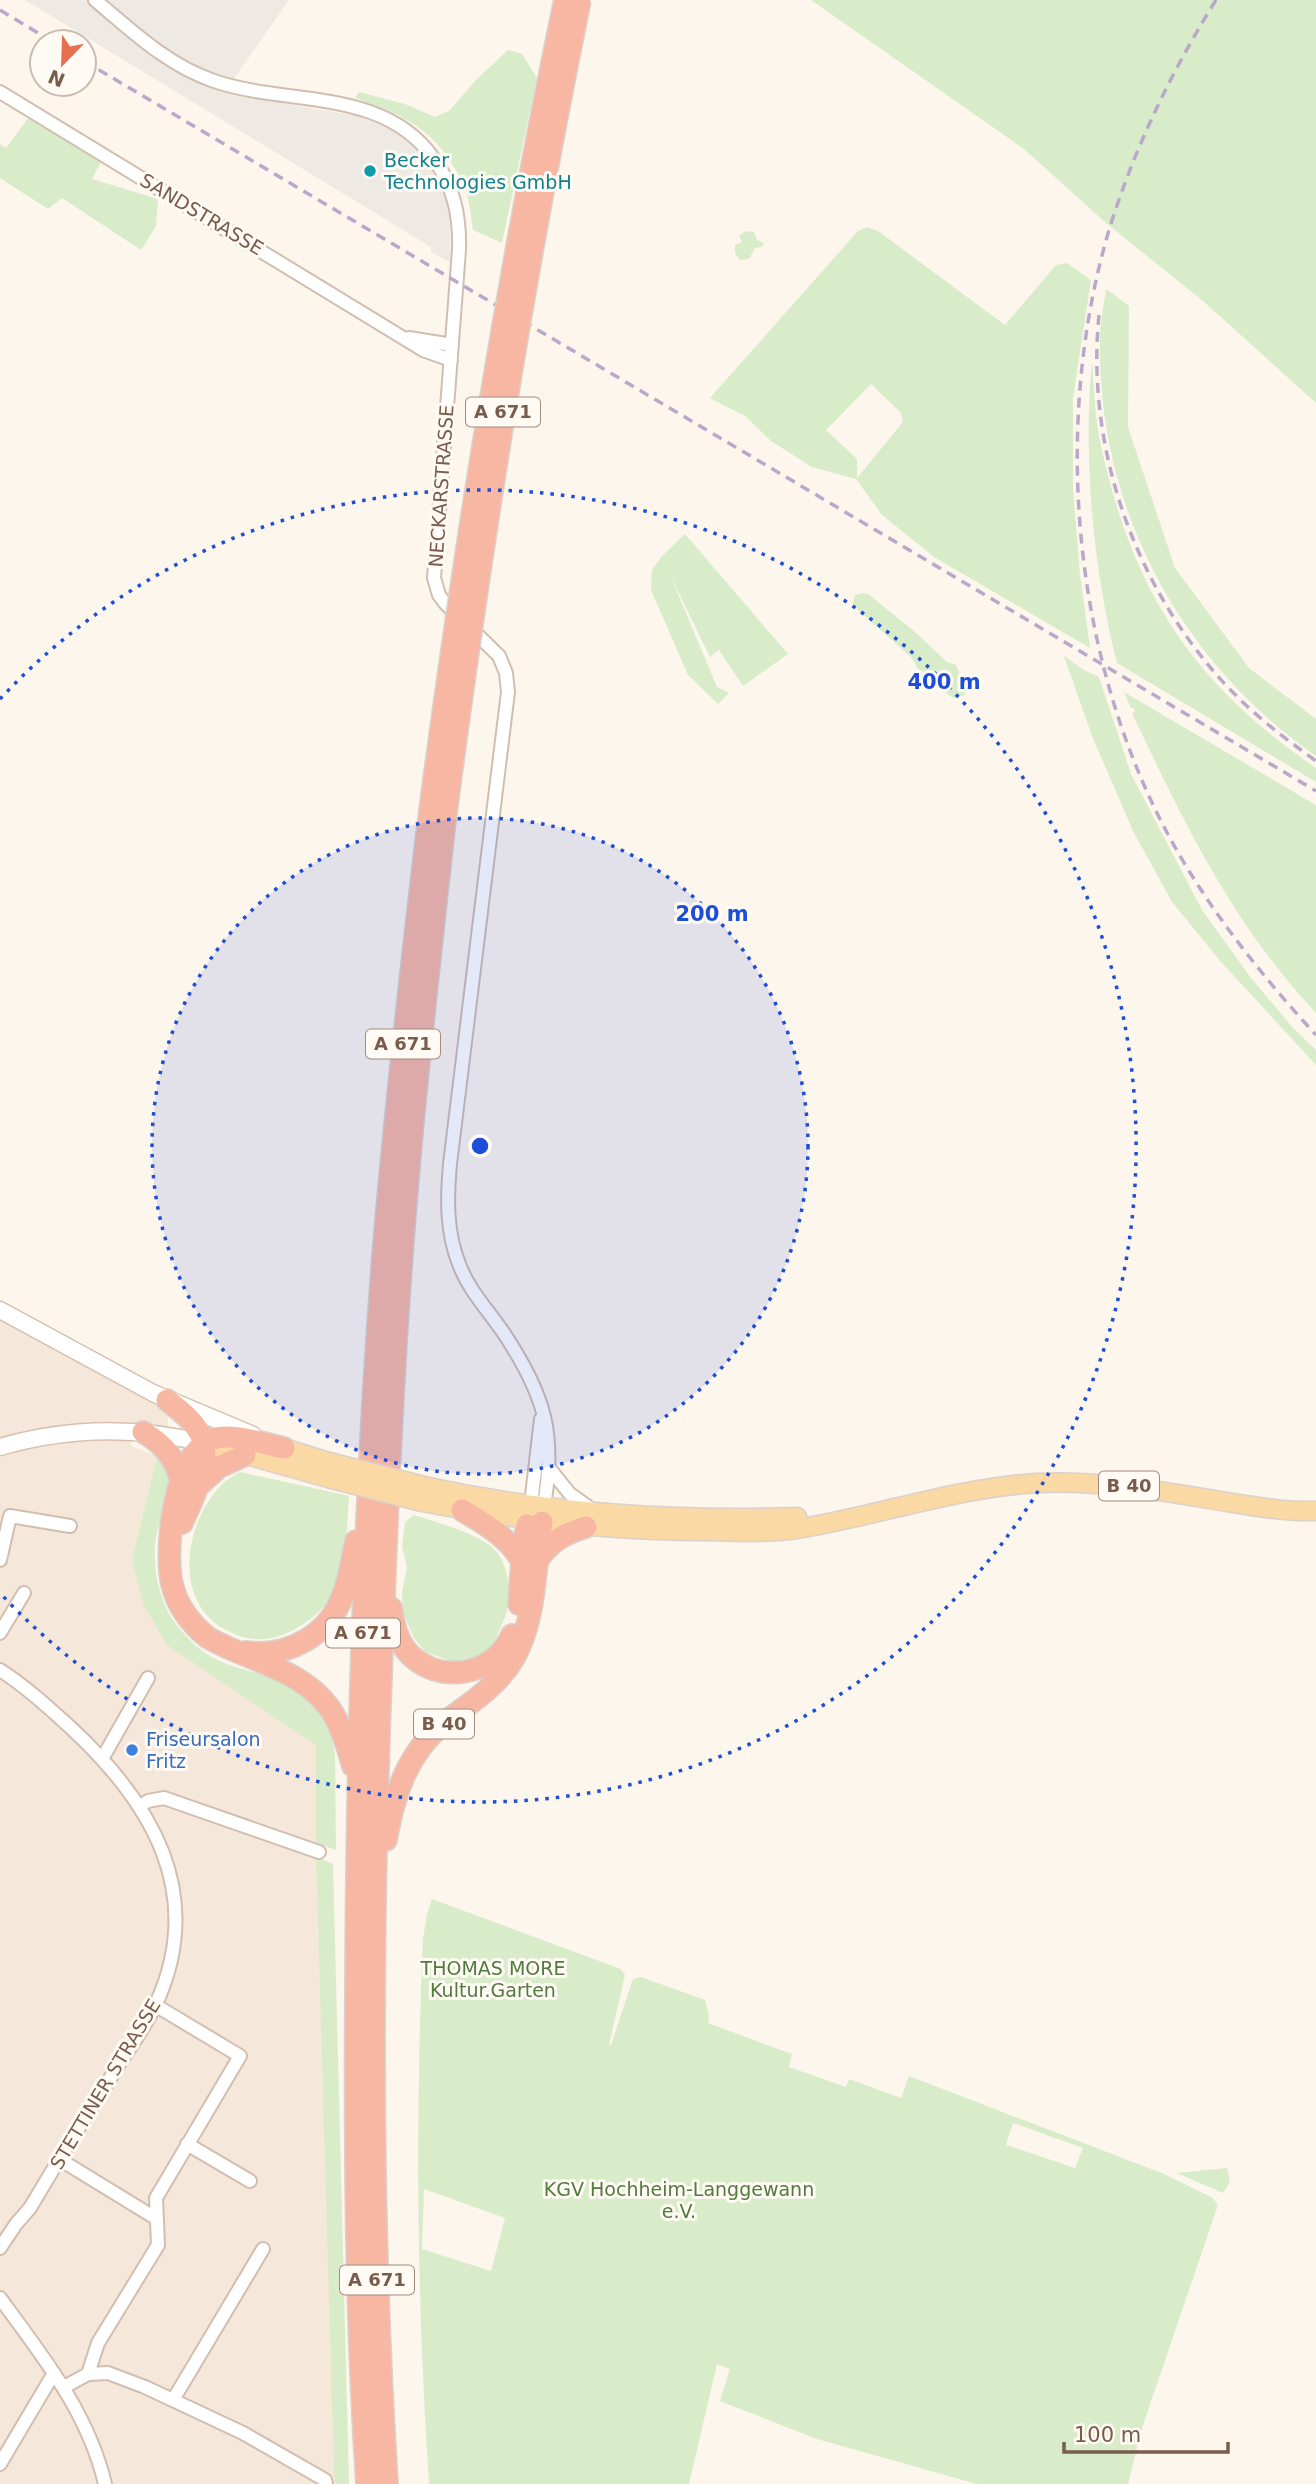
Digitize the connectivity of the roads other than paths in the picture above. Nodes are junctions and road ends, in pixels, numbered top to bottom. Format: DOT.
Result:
graph roads {
  1 [pos="95,0"];
  2 [pos="565,0"];
  3 [pos="580,0"];
  4 [pos="0,92"];
  5 [pos="405,337"];
  6 [pos="452,345"];
  7 [pos="451,360"];
  8 [pos="436,827"];
  9 [pos="0,1310"];
  10 [pos="167,1400"];
  11 [pos="540,1401"];
  12 [pos="144,1432"];
  13 [pos="204,1443"];
  14 [pos="0,1447"];
  15 [pos="284,1448"];
  16 [pos="245,1455"];
  17 [pos="549,1468"];
  18 [pos="328,1470"];
  19 [pos="190,1483"];
  20 [pos="369,1484"];
  21 [pos="423,1494"];
  22 [pos="462,1510"];
  23 [pos="1316,1511"];
  24 [pos="536,1513"];
  25 [pos="591,1519"];
  26 [pos="70,1526"];
  27 [pos="0,1560"];
  28 [pos="385,1561"];
  29 [pos="529,1561"];
  30 [pos="24,1593"];
  31 [pos="0,1633"];
  32 [pos="229,1648"];
  33 [pos="0,1670"];
  34 [pos="148,1678"];
  35 [pos="102,1759"];
  36 [pos="358,1782"];
  37 [pos="140,1806"];
  38 [pos="319,1852"];
  39 [pos="374,1904"];
  40 [pos="155,2005"];
  41 [pos="187,2144"];
  42 [pos="59,2159"];
  43 [pos="250,2181"];
  44 [pos="158,2219"];
  45 [pos="0,2248"];
  46 [pos="263,2249"];
  47 [pos="0,2298"];
  48 [pos="54,2372"];
  49 [pos="88,2374"];
  50 [pos="64,2387"];
  51 [pos="173,2400"];
  52 [pos="0,2464"];
  53 [pos="105,2484"];
  54 [pos="326,2484"];
  55 [pos="367,2484"];
  56 [pos="387,2484"];
  1 -- 6 [label="street, NECKARSTRASSE"];
  2 -- 8 [label="highway, A 671, bridge"];
  3 -- 8 [label="highway, A 671, bridge"];
  4 -- 5 [label="street, SANDSTRASSE"];
  5 -- 6 [label="street, SANDSTRASSE"];
  5 -- 7 [label="street, SANDSTRASSE"];
  6 -- 7 [label="street, NECKARSTRASSE"];
  7 -- 11 [label="street, NECKARSTRASSE"];
  8 -- 20 [label="highway, A 671"];
  8 -- 28 [label="highway, A 671"];
  9 -- 10 [label="main road"];
  10 -- 13 [label="highway"];
  10 -- 15 [label="main road"];
  11 -- 17 [label="street, NECKARSTRASSE"];
  11 -- 24 [label="street, NECKARSTRASSE"];
  12 -- 13 [label="main road"];
  12 -- 14 [label="main road"];
  12 -- 19 [label="highway"];
  13 -- 15 [label="highway"];
  13 -- 16 [label="main road, B 40"];
  13 -- 19 [label="highway"];
  15 -- 18 [label="main road, B 40"];
  16 -- 18 [label="main road, B 40"];
  16 -- 19 [label="highway"];
  17 -- 24 [label="street, NECKARSTRASSE"];
  17 -- 25 [label="street"];
  18 -- 21 [label="main road, B 40, bridge"];
  19 -- 32 [label="highway"];
  20 -- 32 [label="highway"];
  20 -- 36 [label="highway, A 671"];
  21 -- 22 [label="main road, B 40"];
  21 -- 24 [label="main road, B 40"];
  22 -- 24 [label="main road, B 40"];
  22 -- 29 [label="highway"];
  23 -- 25 [label="main road, B 40"];
  24 -- 25 [label="main road, B 40"];
  24 -- 29 [label="highway"];
  25 -- 29 [label="highway, B 40"];
  26 -- 27 [label="street"];
  28 -- 29 [label="highway"];
  28 -- 39 [label="highway, A 671"];
  29 -- 39 [label="highway, B 40"];
  30 -- 31 [label="street"];
  32 -- 36 [label="highway"];
  33 -- 35 [label="street, STETTINER STRASSE"];
  34 -- 35 [label="street"];
  35 -- 37 [label="street, STETTINER STRASSE"];
  36 -- 55 [label="highway, A 671"];
  37 -- 38 [label="street"];
  37 -- 40 [label="street, STETTINER STRASSE"];
  39 -- 56 [label="highway, A 671"];
  40 -- 41 [label="street"];
  40 -- 42 [label="street, STETTINER STRASSE"];
  41 -- 43 [label="street"];
  41 -- 44 [label="street"];
  42 -- 44 [label="street"];
  42 -- 45 [label="street, STETTINER STRASSE"];
  44 -- 49 [label="street"];
  46 -- 51 [label="street"];
  47 -- 48 [label="street"];
  48 -- 50 [label="street"];
  48 -- 52 [label="street"];
  49 -- 50 [label="street"];
  49 -- 51 [label="street"];
  50 -- 53 [label="street"];
  51 -- 54 [label="street"];
}
